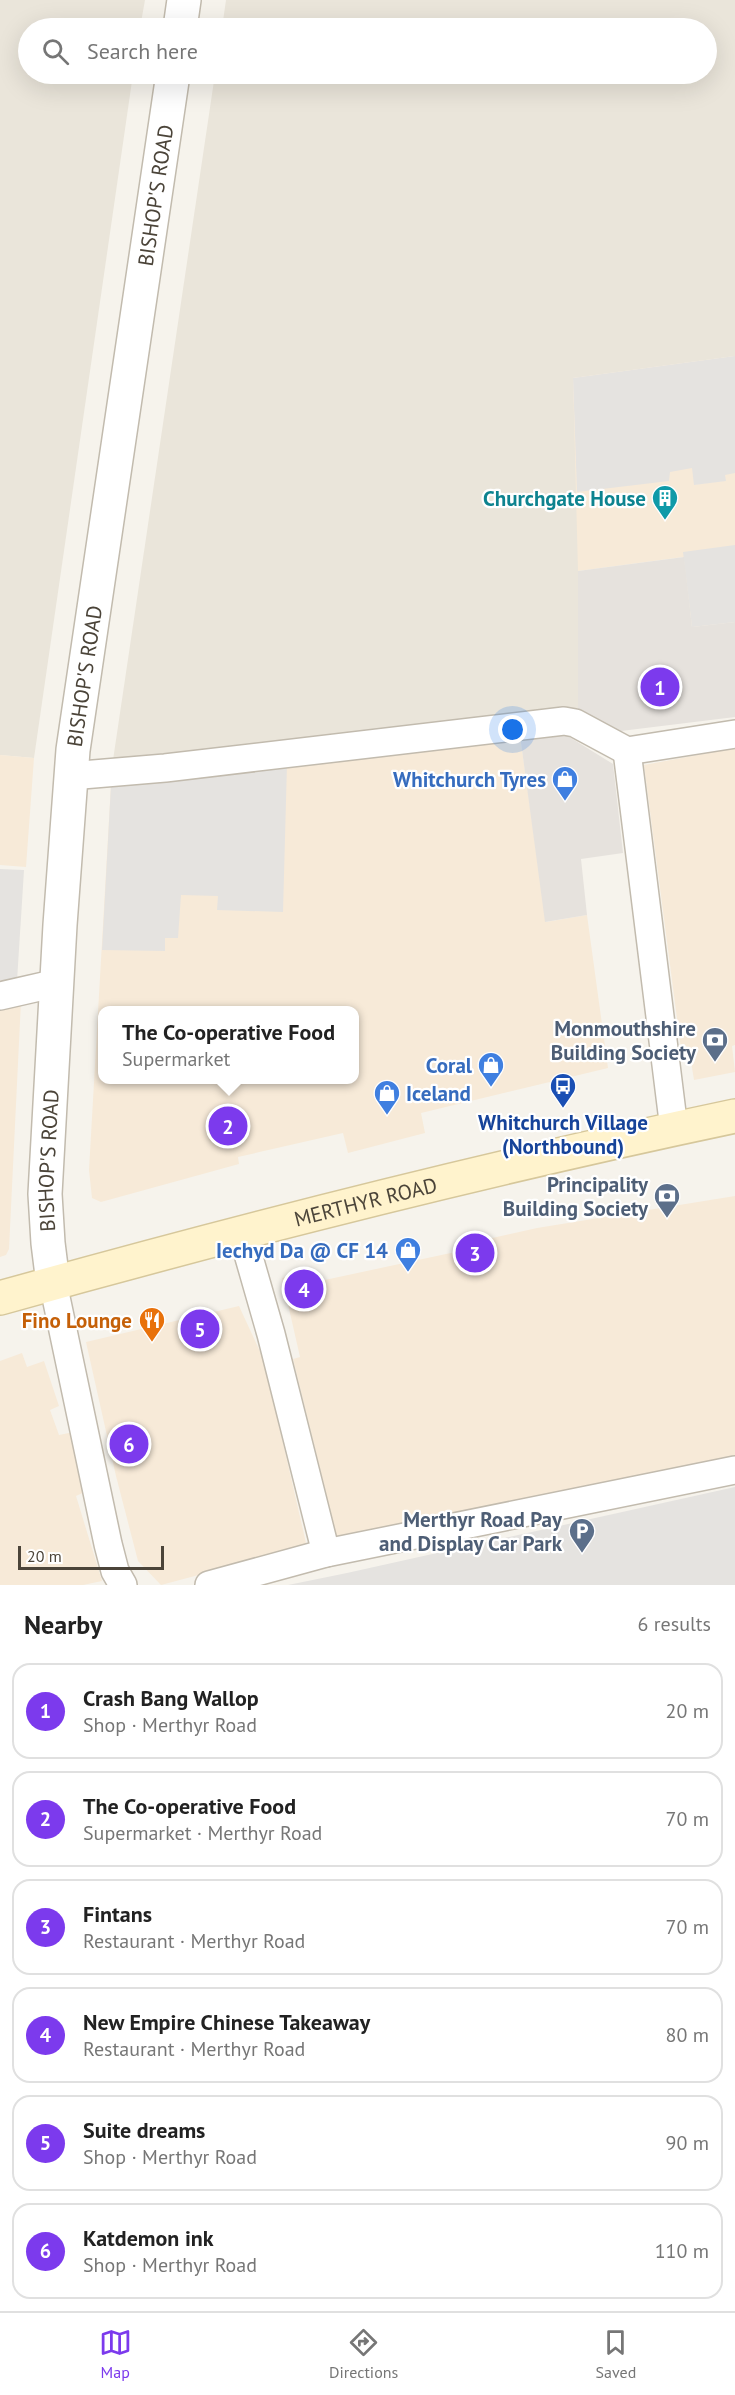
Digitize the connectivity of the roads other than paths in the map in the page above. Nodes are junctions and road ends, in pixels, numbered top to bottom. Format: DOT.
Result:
graph roads {
  1 [pos="184,0"];
  2 [pos="181,18"];
  3 [pos="172,84"];
  4 [pos="735,734"];
  5 [pos="627,751"];
  6 [pos="70,776"];
  7 [pos="57,983"];
  8 [pos="0,996"];
  9 [pos="735,1116"];
  10 [pos="674,1129"];
  11 [pos="242,1233"];
  12 [pos="53,1283"];
  13 [pos="0,1298"];
  14 [pos="735,1470"];
  15 [pos="326,1553"];
  16 [pos="123,1585"];
  17 [pos="209,1585"];
  1 -- 2 [label="street"];
  3 -- 6 [label="street, BISHOP'S ROAD"];
  4 -- 5 [label="lane"];
  5 -- 6 [label="lane"];
  5 -- 10 [label="lane"];
  6 -- 7 [label="street, BISHOP'S ROAD"];
  7 -- 8 [label="lane"];
  7 -- 12 [label="street, BISHOP'S ROAD"];
  9 -- 10 [label="street, MERTHYR ROAD"];
  10 -- 11 [label="street, MERTHYR ROAD"];
  11 -- 12 [label="street, MERTHYR ROAD"];
  11 -- 15 [label="lane"];
  12 -- 13 [label="street, MERTHYR ROAD"];
  12 -- 16 [label="lane"];
  14 -- 15 [label="lane"];
  15 -- 17 [label="lane"];
}
